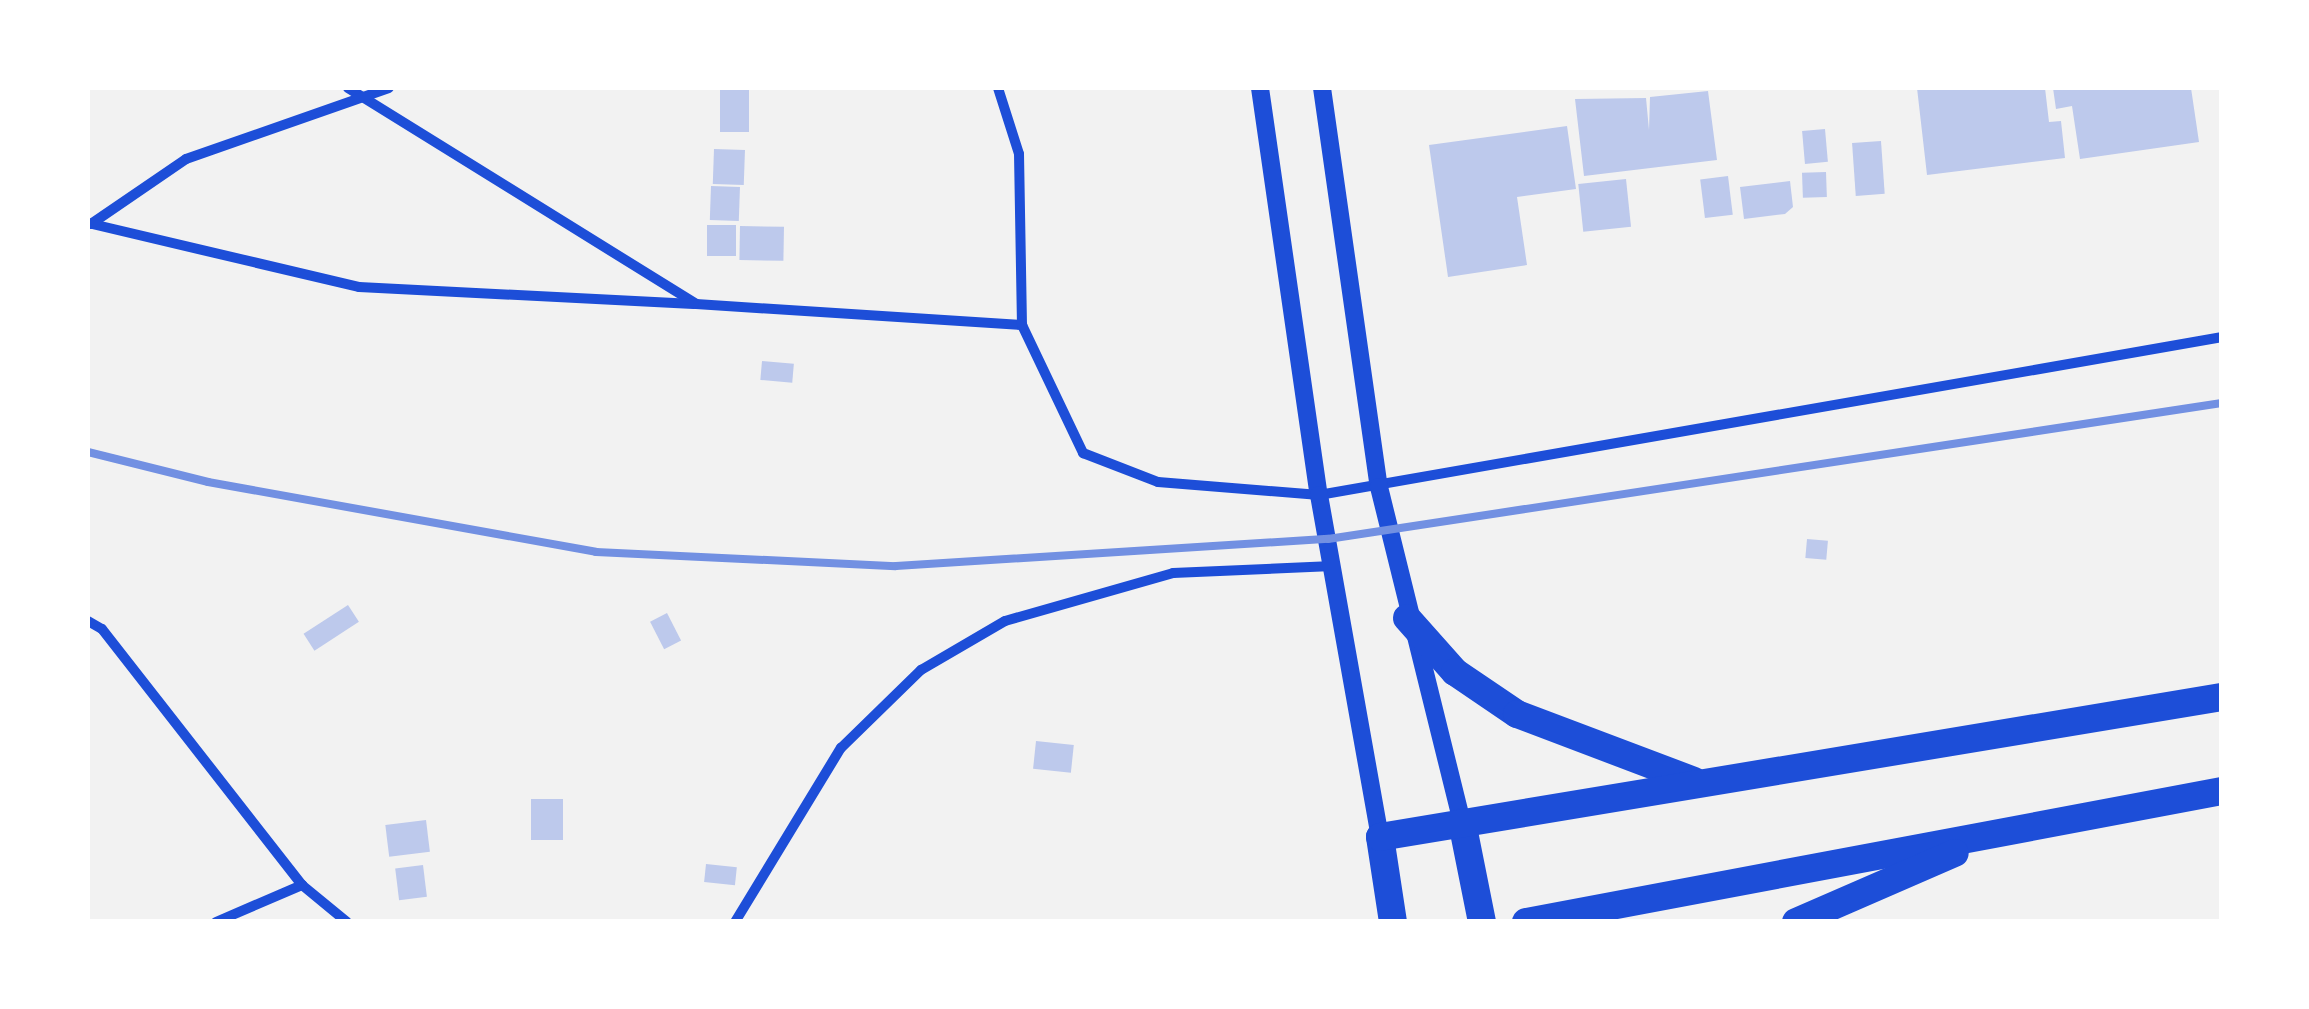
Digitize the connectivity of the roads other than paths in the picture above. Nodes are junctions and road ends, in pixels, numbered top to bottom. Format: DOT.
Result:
graph roads {
  1 [pos="348,88"];
  2 [pos="388,88"];
  3 [pos="998,88"];
  4 [pos="1260,88"];
  5 [pos="1322,88"];
  6 [pos="360,95"];
  7 [pos="90,224"];
  8 [pos="696,304"];
  9 [pos="1022,324"];
  10 [pos="2222,337"];
  11 [pos="1379,487"];
  12 [pos="1320,495"];
  13 [pos="1333,566"];
  14 [pos="1407,618"];
  15 [pos="88,620"];
  16 [pos="2222,696"];
  17 [pos="1695,782"];
  18 [pos="2222,790"];
  19 [pos="1462,822"];
  20 [pos="1997,835"];
  21 [pos="1380,837"];
  22 [pos="302,885"];
  23 [pos="216,922"];
  24 [pos="347,922"];
  25 [pos="736,922"];
  26 [pos="1393,922"];
  27 [pos="1482,922"];
  28 [pos="1526,922"];
  29 [pos="1796,922"];
  1 -- 6 [label="street"];
  2 -- 6 [label="street"];
  3 -- 9 [label="street"];
  4 -- 12 [label="street"];
  5 -- 11 [label="street"];
  6 -- 7 [label="street"];
  6 -- 8 [label="street"];
  7 -- 8 [label="street"];
  8 -- 9 [label="street"];
  9 -- 12 [label="street"];
  10 -- 11 [label="street"];
  11 -- 12 [label="street"];
  11 -- 14 [label="street"];
  12 -- 13 [label="street"];
  13 -- 21 [label="street"];
  13 -- 25 [label="street"];
  14 -- 17 [label="highway"];
  14 -- 19 [label="street"];
  15 -- 22 [label="street"];
  16 -- 17 [label="highway"];
  17 -- 19 [label="highway"];
  18 -- 20 [label="highway"];
  19 -- 21 [label="highway"];
  19 -- 27 [label="highway"];
  20 -- 28 [label="highway"];
  20 -- 29 [label="highway"];
  21 -- 26 [label="highway"];
  22 -- 23 [label="street"];
  22 -- 24 [label="street"];
}
